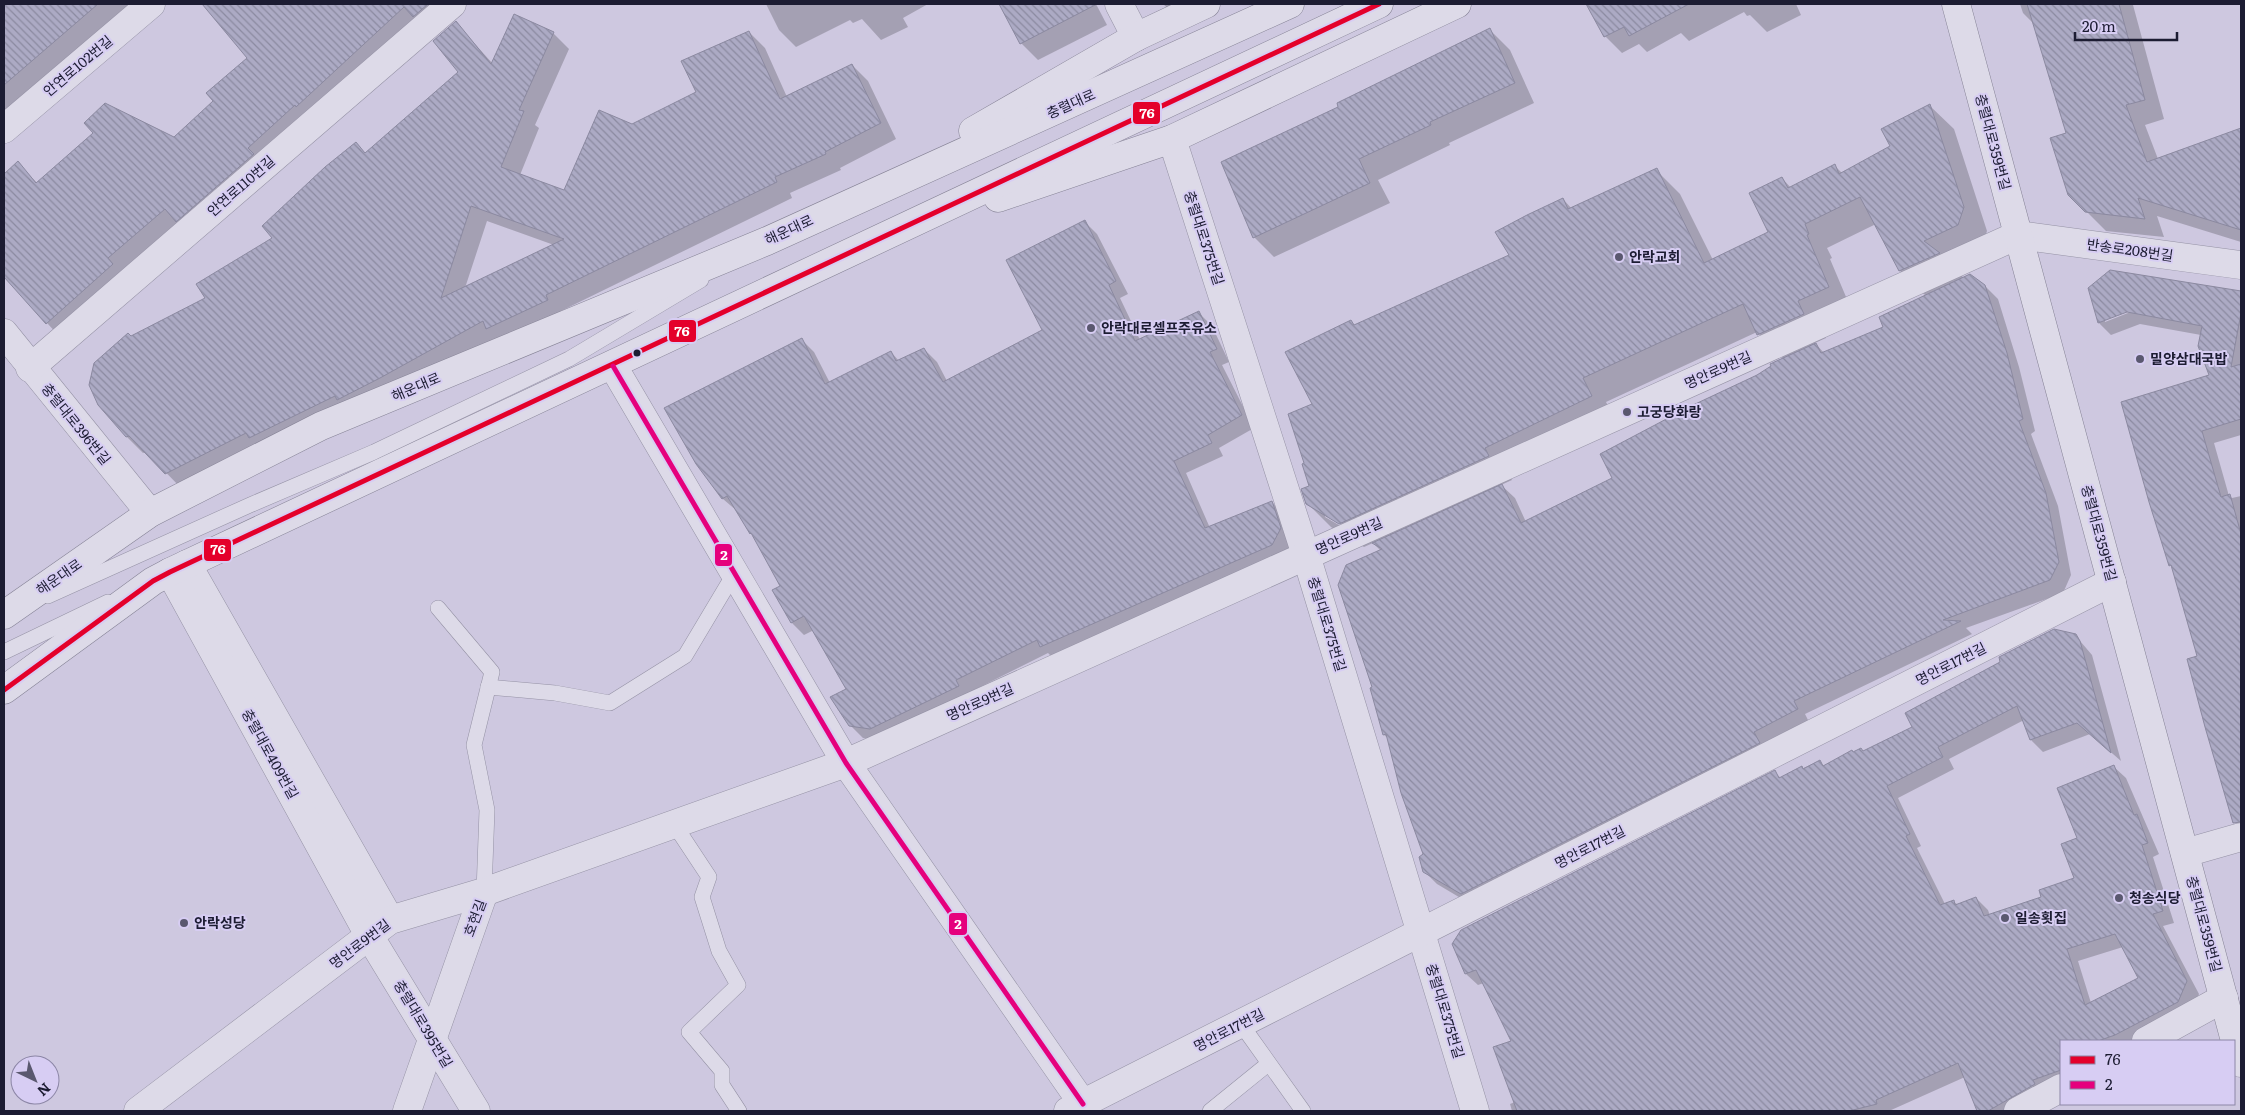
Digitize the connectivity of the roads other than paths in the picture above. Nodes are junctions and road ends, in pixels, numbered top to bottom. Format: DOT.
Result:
graph roads {
  1 [pos="151,4"];
  2 [pos="452,4"];
  3 [pos="1119,4"];
  4 [pos="1206,4"];
  5 [pos="1290,4"];
  6 [pos="1379,4"];
  7 [pos="1457,4"];
  8 [pos="1956,4"];
  9 [pos="1136,37"];
  10 [pos="4,129"];
  11 [pos="1172,139"];
  12 [pos="850,202"];
  13 [pos="2018,235"];
  14 [pos="767,240"];
  15 [pos="868,242"];
  16 [pos="2241,265"];
  17 [pos="4,333"];
  18 [pos="613,366"];
  19 [pos="30,368"];
  20 [pos="150,513"];
  21 [pos="1306,555"];
  22 [pos="170,572"];
  23 [pos="734,574"];
  24 [pos="2112,582"];
  25 [pos="438,608"];
  26 [pos="4,616"];
  27 [pos="4,652"];
  28 [pos="488,687"];
  29 [pos="4,690"];
  30 [pos="846,763"];
  31 [pos="674,824"];
  32 [pos="2241,836"];
  33 [pos="2185,853"];
  34 [pos="484,892"];
  35 [pos="380,928"];
  36 [pos="1420,933"];
  37 [pos="2224,998"];
  38 [pos="1241,1024"];
  39 [pos="432,1039"];
  40 [pos="2148,1040"];
  41 [pos="2235,1040"];
  42 [pos="2235,1040"];
  43 [pos="2241,1063"];
  44 [pos="1268,1064"];
  45 [pos="2060,1089"];
  46 [pos="1076,1107"];
  47 [pos="138,1111"];
  48 [pos="407,1111"];
  49 [pos="476,1111"];
  50 [pos="739,1111"];
  51 [pos="1210,1111"];
  52 [pos="1303,1111"];
  53 [pos="1476,1111"];
  54 [pos="2018,1111"];
  1 -- 10 [label="street, 안연로102번길"];
  2 -- 19 [label="street, 안연로110번길"];
  3 -- 9 [label="street"];
  4 -- 9 [label="street"];
  5 -- 12 [label="street, 충렬대로"];
  6 -- 15 [label="street"];
  7 -- 11 [label="street"];
  8 -- 13 [label="street, 충렬대로359번길"];
  9 -- 12 [label="street"];
  11 -- 15 [label="street"];
  11 -- 21 [label="street, 충렬대로375번길"];
  12 -- 14 [label="street, 해운대로"];
  13 -- 16 [label="street, 반송로208번길"];
  13 -- 21 [label="street, 명안로9번길"];
  13 -- 24 [label="street, 충렬대로359번길"];
  14 -- 20 [label="street, 해운대로"];
  14 -- 26 [label="lane"];
  15 -- 18 [label="street"];
  17 -- 19 [label="street, 충렬대로396번길"];
  18 -- 22 [label="street"];
  18 -- 23 [label="street"];
  19 -- 20 [label="street, 충렬대로396번길"];
  20 -- 26 [label="street, 해운대로"];
  21 -- 30 [label="street, 명안로9번길"];
  21 -- 36 [label="street, 충렬대로375번길"];
  22 -- 27 [label="lane"];
  22 -- 29 [label="street"];
  22 -- 35 [label="street, 충렬대로409번길"];
  23 -- 28 [label="lane"];
  23 -- 30 [label="street"];
  24 -- 33 [label="street, 충렬대로359번길"];
  24 -- 36 [label="street, 명안로17번길"];
  25 -- 28 [label="lane, 호현길"];
  28 -- 34 [label="lane, 호현길"];
  30 -- 31 [label="street, 명안로9번길"];
  30 -- 46 [label="street"];
  31 -- 34 [label="street, 명안로9번길"];
  31 -- 50 [label="lane"];
  32 -- 33 [label="street"];
  33 -- 37 [label="street, 충렬대로359번길"];
  34 -- 35 [label="street, 명안로9번길"];
  34 -- 39 [label="street, 호현길"];
  35 -- 39 [label="street, 충렬대로395번길"];
  35 -- 47 [label="street, 명안로9번길"];
  36 -- 38 [label="street, 명안로17번길"];
  36 -- 53 [label="street, 충렬대로375번길"];
  37 -- 40 [label="street"];
  37 -- 41 [label="street, 충렬대로359번길"];
  38 -- 44 [label="lane"];
  38 -- 46 [label="street, 명안로17번길"];
  39 -- 48 [label="street, 호현길"];
  39 -- 49 [label="street, 충렬대로395번길"];
  42 -- 43 [label="street, 충렬대로359번길"];
  44 -- 51 [label="lane"];
  44 -- 52 [label="lane"];
  45 -- 54 [label="street"];
}
